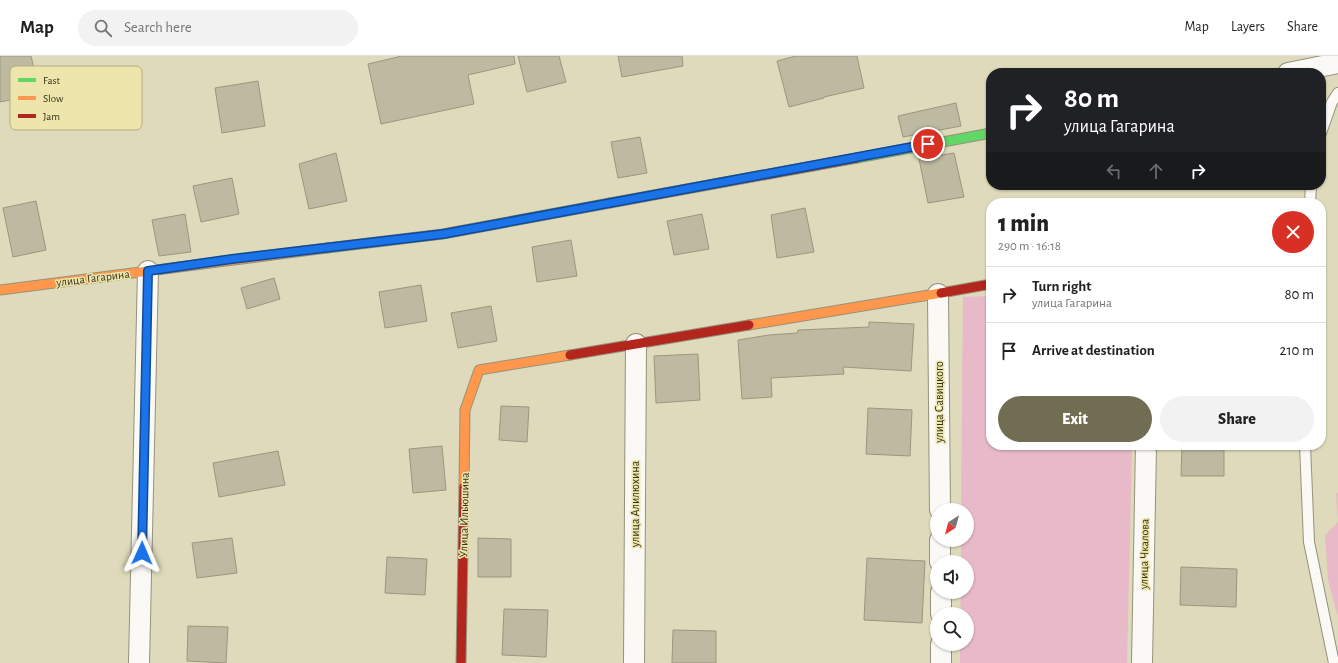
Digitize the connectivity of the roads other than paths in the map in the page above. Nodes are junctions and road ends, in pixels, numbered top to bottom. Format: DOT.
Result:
graph roads {
  1 [pos="1338,63"];
  2 [pos="1313,68"];
  3 [pos="1338,93"];
  4 [pos="1326,119"];
  5 [pos="986,134"];
  6 [pos="148,271"];
  7 [pos="986,285"];
  8 [pos="0,290"];
  9 [pos="938,294"];
  10 [pos="636,344"];
  11 [pos="1146,450"];
  12 [pos="1305,450"];
  13 [pos="940,503"];
  14 [pos="941,651"];
  15 [pos="139,663"];
  16 [pos="461,663"];
  17 [pos="634,663"];
  18 [pos="941,663"];
  19 [pos="1142,663"];
  20 [pos="1334,663"];
  1 -- 2 [label="street"];
  3 -- 4 [label="lane"];
  5 -- 6 [label="street, улица Гагарина"];
  6 -- 8 [label="street, улица Гагарина"];
  6 -- 15 [label="street"];
  7 -- 9 [label="street"];
  9 -- 10 [label="street"];
  9 -- 13 [label="street, улица Савицкого"];
  10 -- 16 [label="street, Улица Ильюшина"];
  10 -- 17 [label="street, улица Алилюхина"];
  11 -- 19 [label="street, улица Чкалова"];
  12 -- 20 [label="lane"];
  14 -- 18 [label="street"];
}
